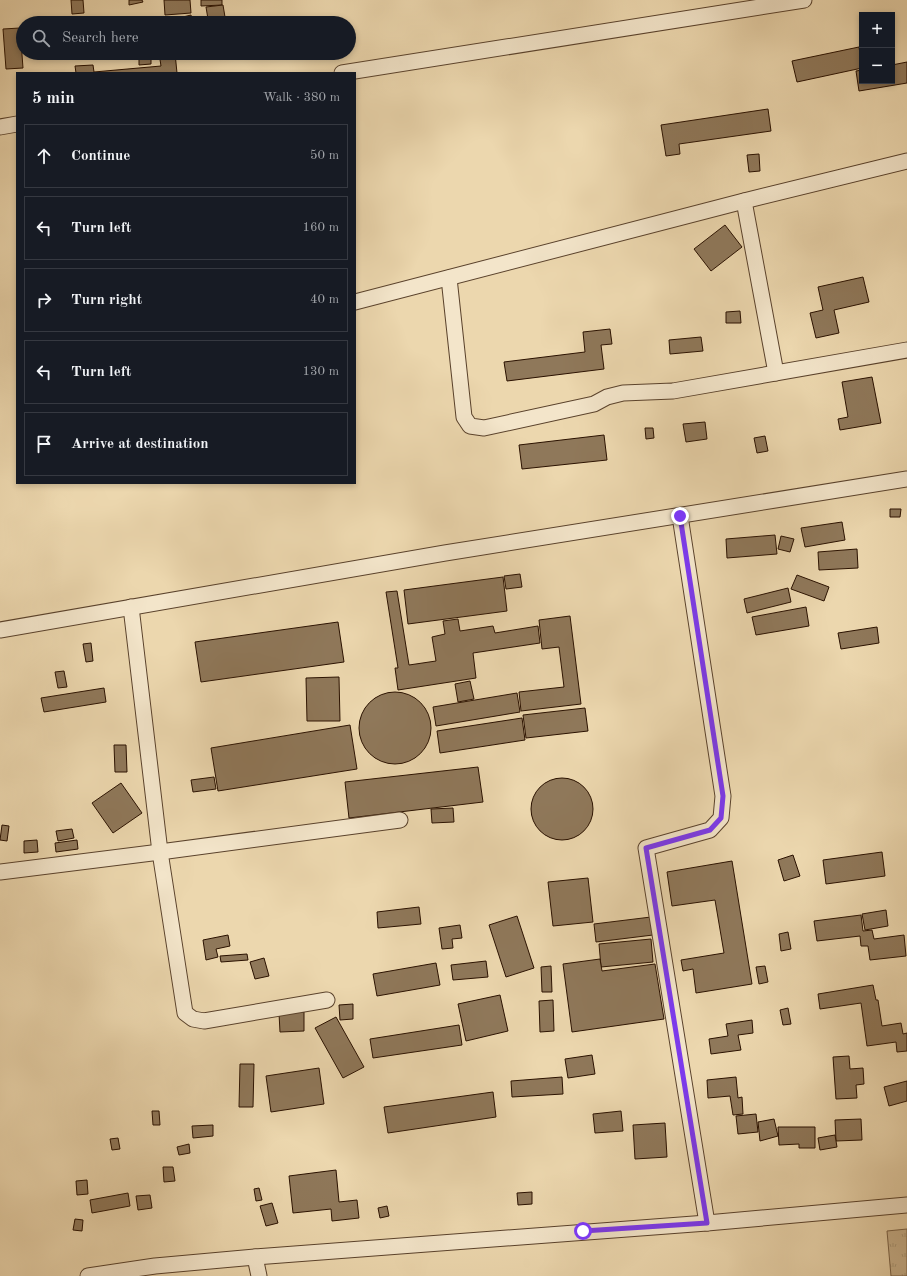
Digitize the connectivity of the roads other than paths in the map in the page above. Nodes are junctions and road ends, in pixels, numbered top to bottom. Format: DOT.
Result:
graph roads {
  1 [pos="804,0"];
  2 [pos="348,72"];
  3 [pos="16,124"];
  4 [pos="0,127"];
  5 [pos="907,160"];
  6 [pos="744,201"];
  7 [pos="449,278"];
  8 [pos="356,302"];
  9 [pos="907,350"];
  10 [pos="776,373"];
  11 [pos="907,479"];
  12 [pos="680,516"];
  13 [pos="131,607"];
  14 [pos="0,630"];
  15 [pos="400,820"];
  16 [pos="160,852"];
  17 [pos="0,872"];
  18 [pos="327,1000"];
  19 [pos="907,1205"];
  20 [pos="707,1223"];
  21 [pos="255,1257"];
  22 [pos="88,1276"];
  23 [pos="259,1276"];
  1 -- 2 [label="street"];
  3 -- 4 [label="street"];
  5 -- 6 [label="street"];
  6 -- 7 [label="street"];
  6 -- 10 [label="street"];
  7 -- 8 [label="street"];
  7 -- 10 [label="street"];
  9 -- 10 [label="street"];
  11 -- 12 [label="street"];
  12 -- 13 [label="street"];
  12 -- 20 [label="street"];
  13 -- 14 [label="street"];
  13 -- 16 [label="street"];
  15 -- 16 [label="street"];
  16 -- 17 [label="street"];
  16 -- 18 [label="street"];
  19 -- 20 [label="street"];
  20 -- 21 [label="street"];
  21 -- 22 [label="street"];
  21 -- 23 [label="street"];
}
